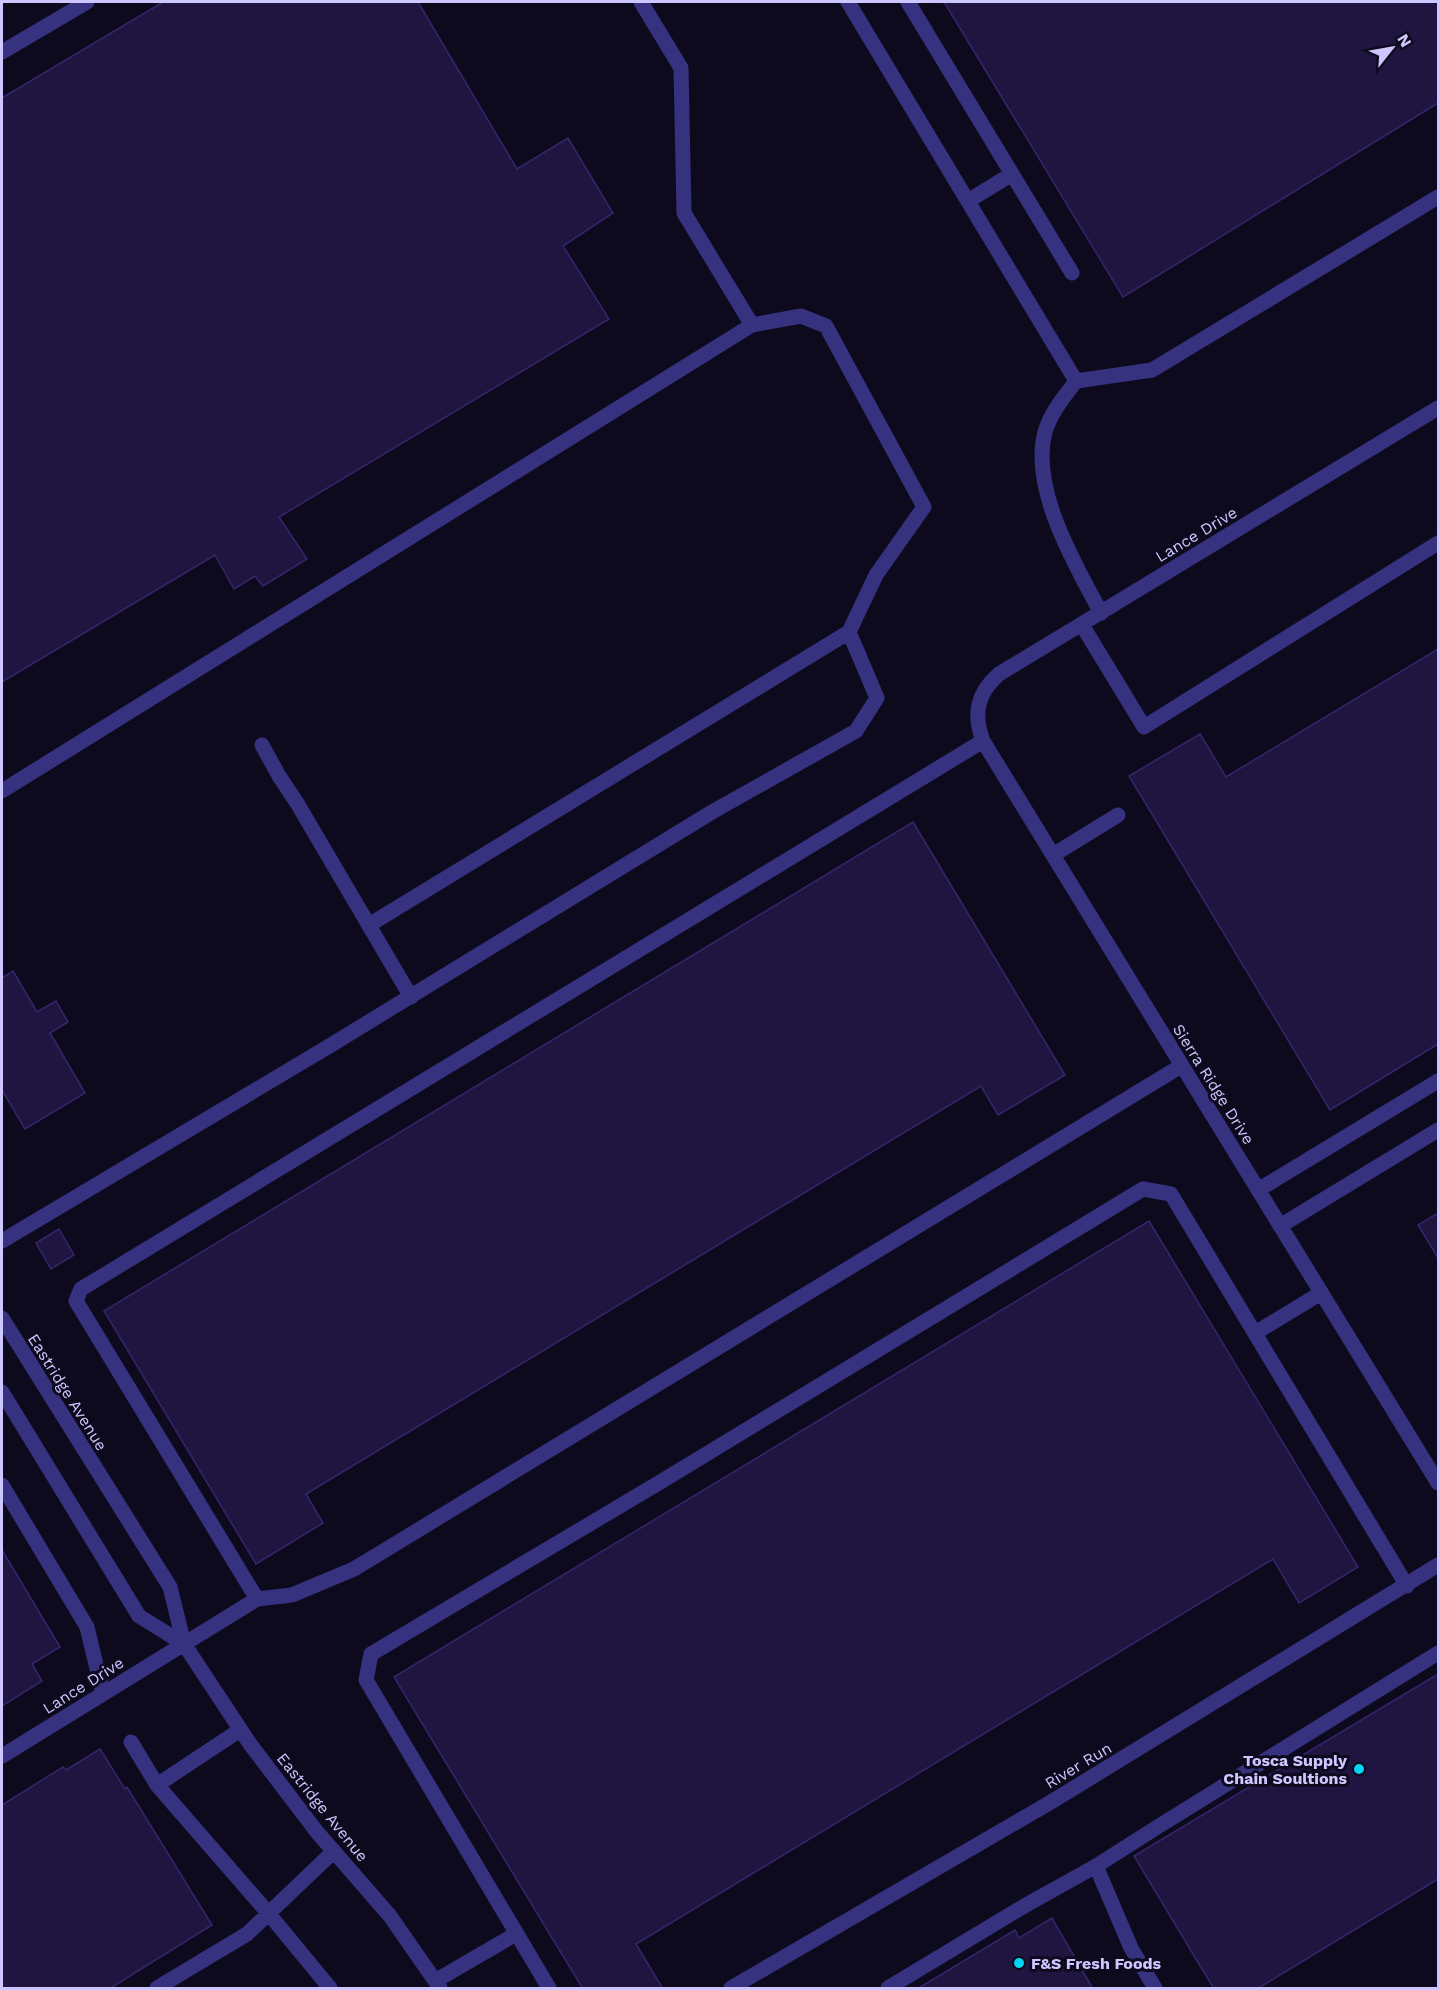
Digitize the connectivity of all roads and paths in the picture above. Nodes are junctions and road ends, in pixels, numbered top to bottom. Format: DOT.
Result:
graph roads {
  1 [pos="87,2"];
  2 [pos="641,2"];
  3 [pos="848,2"];
  4 [pos="908,2"];
  5 [pos="2,52"];
  6 [pos="1012,174"];
  7 [pos="1438,197"];
  8 [pos="968,201"];
  9 [pos="1072,273"];
  10 [pos="752,325"];
  11 [pos="1077,381"];
  12 [pos="1438,408"];
  13 [pos="1438,543"];
  14 [pos="1101,613"];
  15 [pos="1082,624"];
  16 [pos="849,632"];
  17 [pos="980,698"];
  18 [pos="983,741"];
  19 [pos="262,745"];
  20 [pos="2,791"];
  21 [pos="1118,815"];
  22 [pos="1053,855"];
  23 [pos="369,925"];
  24 [pos="411,997"];
  25 [pos="1181,1066"];
  26 [pos="1438,1081"];
  27 [pos="1438,1130"];
  28 [pos="1258,1190"];
  29 [pos="1280,1226"];
  30 [pos="2,1240"];
  31 [pos="1321,1293"];
  32 [pos="2,1318"];
  33 [pos="1255,1333"];
  34 [pos="2,1392"];
  35 [pos="1438,1483"];
  36 [pos="2,1485"];
  37 [pos="1438,1565"];
  38 [pos="1407,1586"];
  39 [pos="257,1599"];
  40 [pos="183,1644"];
  41 [pos="1438,1653"];
  42 [pos="103,1694"];
  43 [pos="240,1730"];
  44 [pos="131,1742"];
  45 [pos="2,1756"];
  46 [pos="157,1785"];
  47 [pos="334,1851"];
  48 [pos="1096,1866"];
  49 [pos="269,1914"];
  50 [pos="516,1934"];
  51 [pos="437,1985"];
  52 [pos="157,1989"];
  53 [pos="330,1989"];
  54 [pos="549,1989"];
  55 [pos="731,1989"];
  56 [pos="888,1989"];
  57 [pos="1155,1989"];
  1 -- 5 [label="street"];
  2 -- 10 [label="street"];
  3 -- 8 [label="street"];
  4 -- 6 [label="street"];
  6 -- 8 [label="street"];
  6 -- 9 [label="street"];
  7 -- 11 [label="street"];
  8 -- 11 [label="street"];
  10 -- 16 [label="street"];
  10 -- 20 [label="street"];
  11 -- 14 [label="street"];
  12 -- 14 [label="street, Lance Drive"];
  13 -- 15 [label="street"];
  14 -- 15 [label="street, Lance Drive"];
  15 -- 17 [label="street, Lance Drive"];
  16 -- 23 [label="street"];
  16 -- 24 [label="street"];
  17 -- 18 [label="street, Sierra Ridge Drive"];
  18 -- 22 [label="street, Sierra Ridge Drive"];
  18 -- 39 [label="street"];
  19 -- 23 [label="street"];
  21 -- 22 [label="street"];
  22 -- 25 [label="street, Sierra Ridge Drive"];
  23 -- 24 [label="street"];
  24 -- 30 [label="street"];
  25 -- 28 [label="street, Sierra Ridge Drive"];
  25 -- 39 [label="street"];
  26 -- 28 [label="street"];
  27 -- 29 [label="street"];
  28 -- 29 [label="street, Sierra Ridge Drive"];
  29 -- 31 [label="street, Sierra Ridge Drive"];
  31 -- 33 [label="street"];
  31 -- 35 [label="street, Sierra Ridge Drive"];
  32 -- 40 [label="street, Eastridge Avenue"];
  33 -- 38 [label="street"];
  33 -- 50 [label="street"];
  34 -- 40 [label="street, Eastridge Avenue"];
  36 -- 42 [label="street"];
  37 -- 38 [label="street, River Run"];
  38 -- 55 [label="street, River Run"];
  39 -- 40 [label="street, Lance Drive"];
  40 -- 42 [label="street, Lance Drive"];
  40 -- 43 [label="street, Eastridge Avenue"];
  41 -- 48 [label="street"];
  42 -- 45 [label="street, Lance Drive"];
  43 -- 46 [label="street"];
  43 -- 47 [label="street, Eastridge Avenue"];
  44 -- 46 [label="street"];
  46 -- 49 [label="street"];
  47 -- 49 [label="street"];
  47 -- 51 [label="street, Eastridge Avenue"];
  48 -- 56 [label="street"];
  48 -- 57 [label="street"];
  49 -- 52 [label="street"];
  49 -- 53 [label="street"];
  50 -- 51 [label="street"];
  50 -- 54 [label="street"];
}
